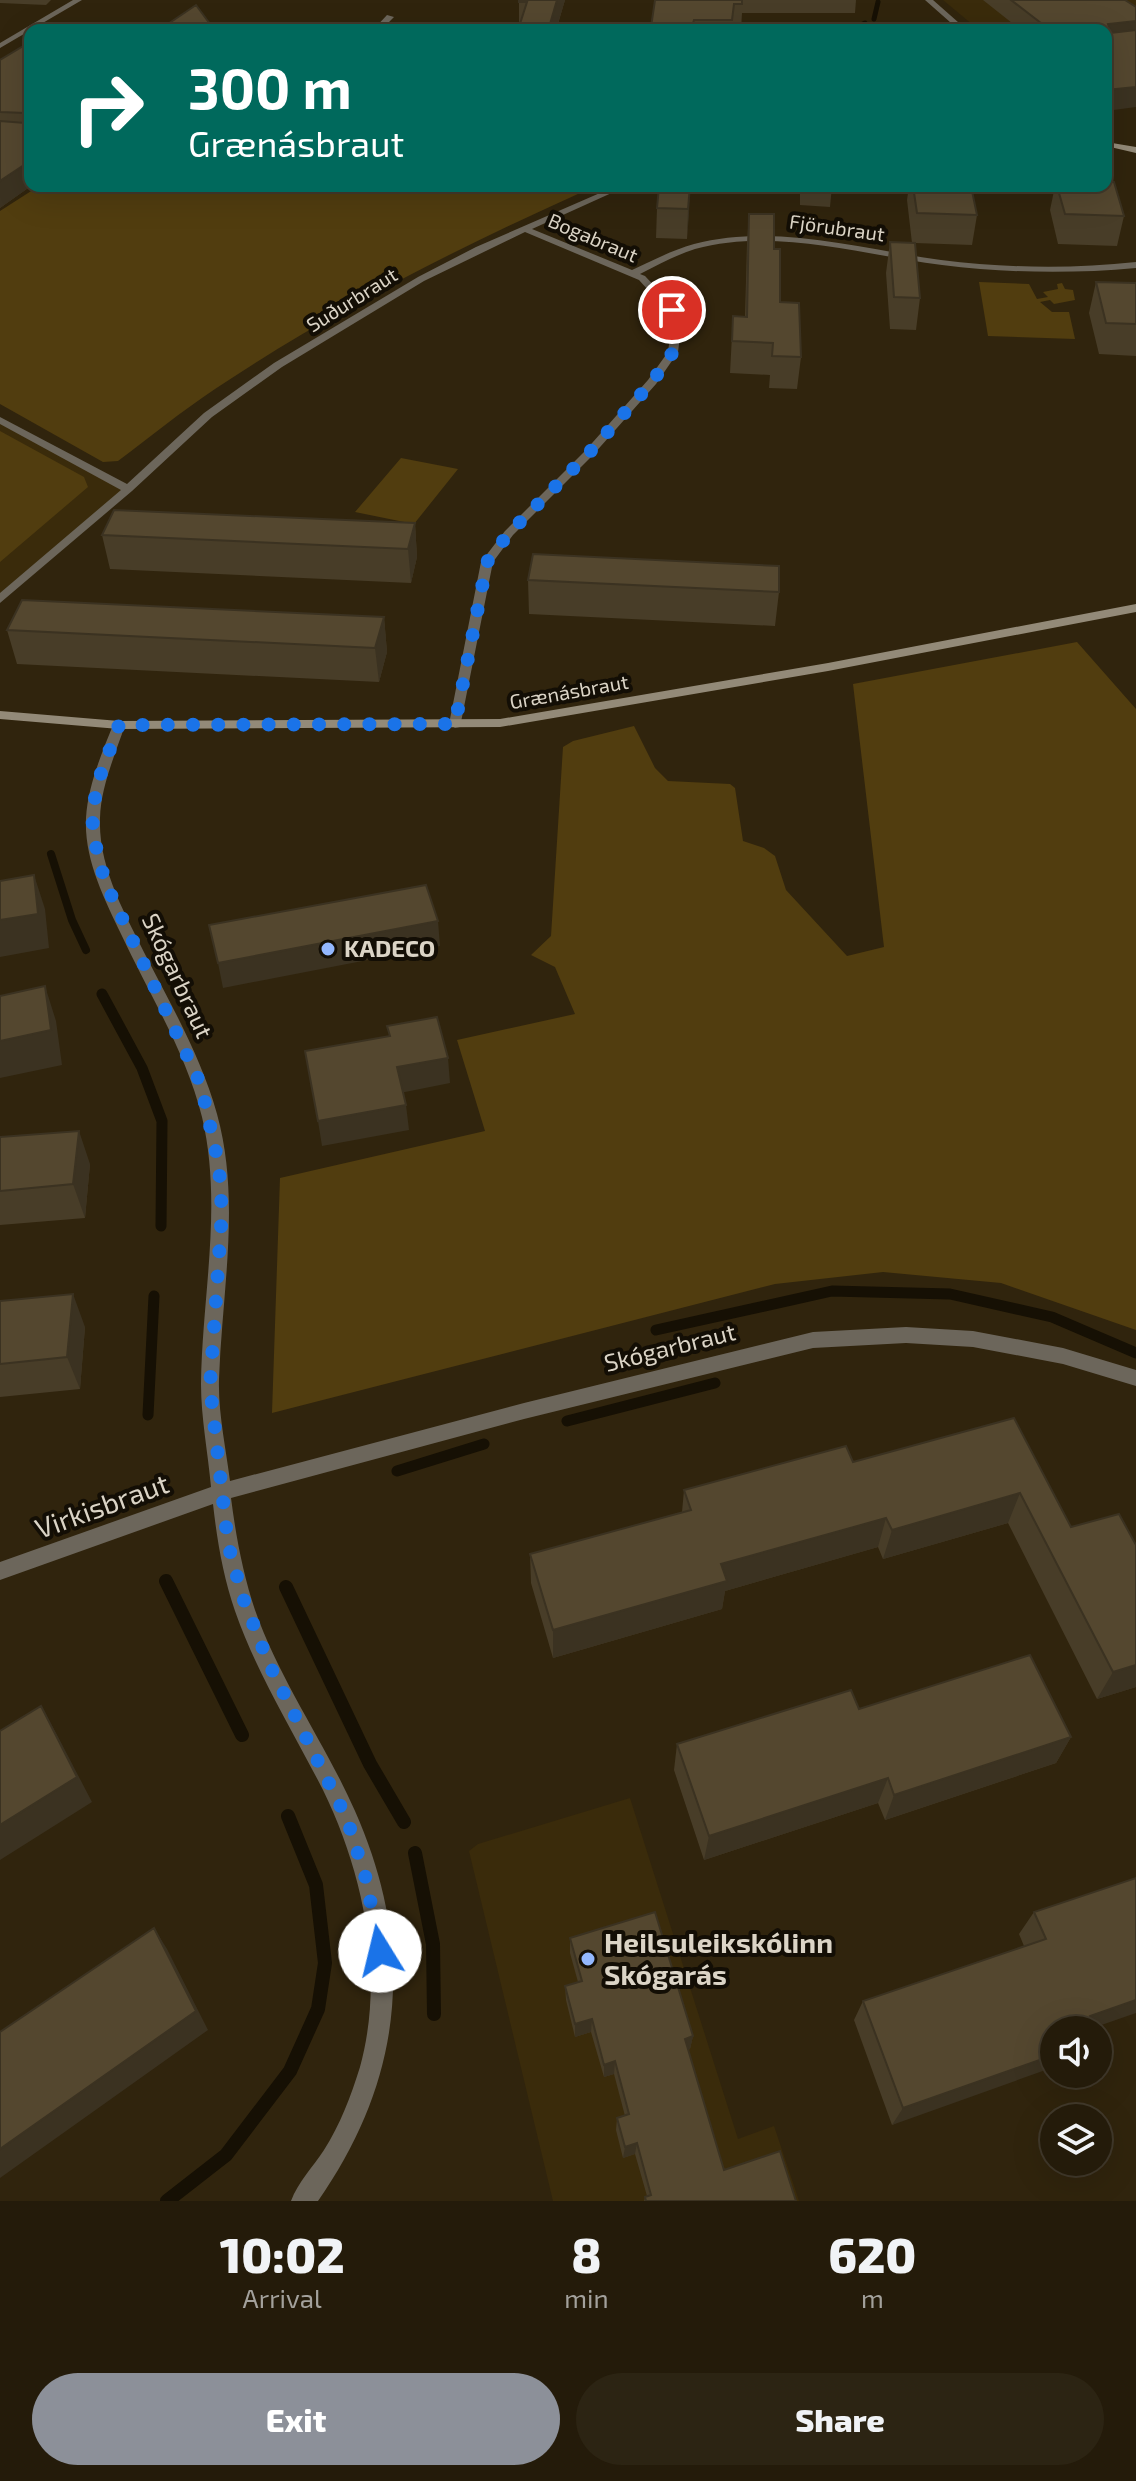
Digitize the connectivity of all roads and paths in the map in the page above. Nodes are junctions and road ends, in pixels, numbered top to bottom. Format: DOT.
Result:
graph roads {
  1 [pos="78,0"];
  2 [pos="929,0"];
  3 [pos="390,17"];
  4 [pos="38,24"];
  5 [pos="383,24"];
  6 [pos="956,24"];
  7 [pos="24,32"];
  8 [pos="0,46"];
  9 [pos="1112,145"];
  10 [pos="1136,150"];
  11 [pos="607,192"];
  12 [pos="525,229"];
  13 [pos="1136,265"];
  14 [pos="634,273"];
  15 [pos="0,420"];
  16 [pos="128,489"];
  17 [pos="0,599"];
  18 [pos="1136,608"];
  19 [pos="0,715"];
  20 [pos="455,724"];
  21 [pos="119,725"];
  22 [pos="1136,1378"];
  23 [pos="222,1492"];
  24 [pos="0,1571"];
  25 [pos="303,2201"];
  1 -- 4 [label="street"];
  2 -- 6 [label="street"];
  3 -- 5 [label="street"];
  7 -- 8 [label="street"];
  9 -- 10 [label="street"];
  11 -- 12 [label="street, Suðurbraut"];
  12 -- 14 [label="street, Bogabraut"];
  12 -- 16 [label="street, Suðurbraut"];
  13 -- 14 [label="street, Fjörubraut"];
  14 -- 20 [label="street, Bogabraut"];
  15 -- 16 [label="street"];
  16 -- 17 [label="street, Suðurbraut"];
  18 -- 20 [label="street, Grænásbraut"];
  19 -- 21 [label="street, Grænásbraut"];
  20 -- 21 [label="street, Grænásbraut"];
  21 -- 23 [label="street, Skógarbraut"];
  22 -- 23 [label="street, Skógarbraut"];
  23 -- 24 [label="street, Virkisbraut"];
  23 -- 25 [label="street, Skógarbraut"];
}
